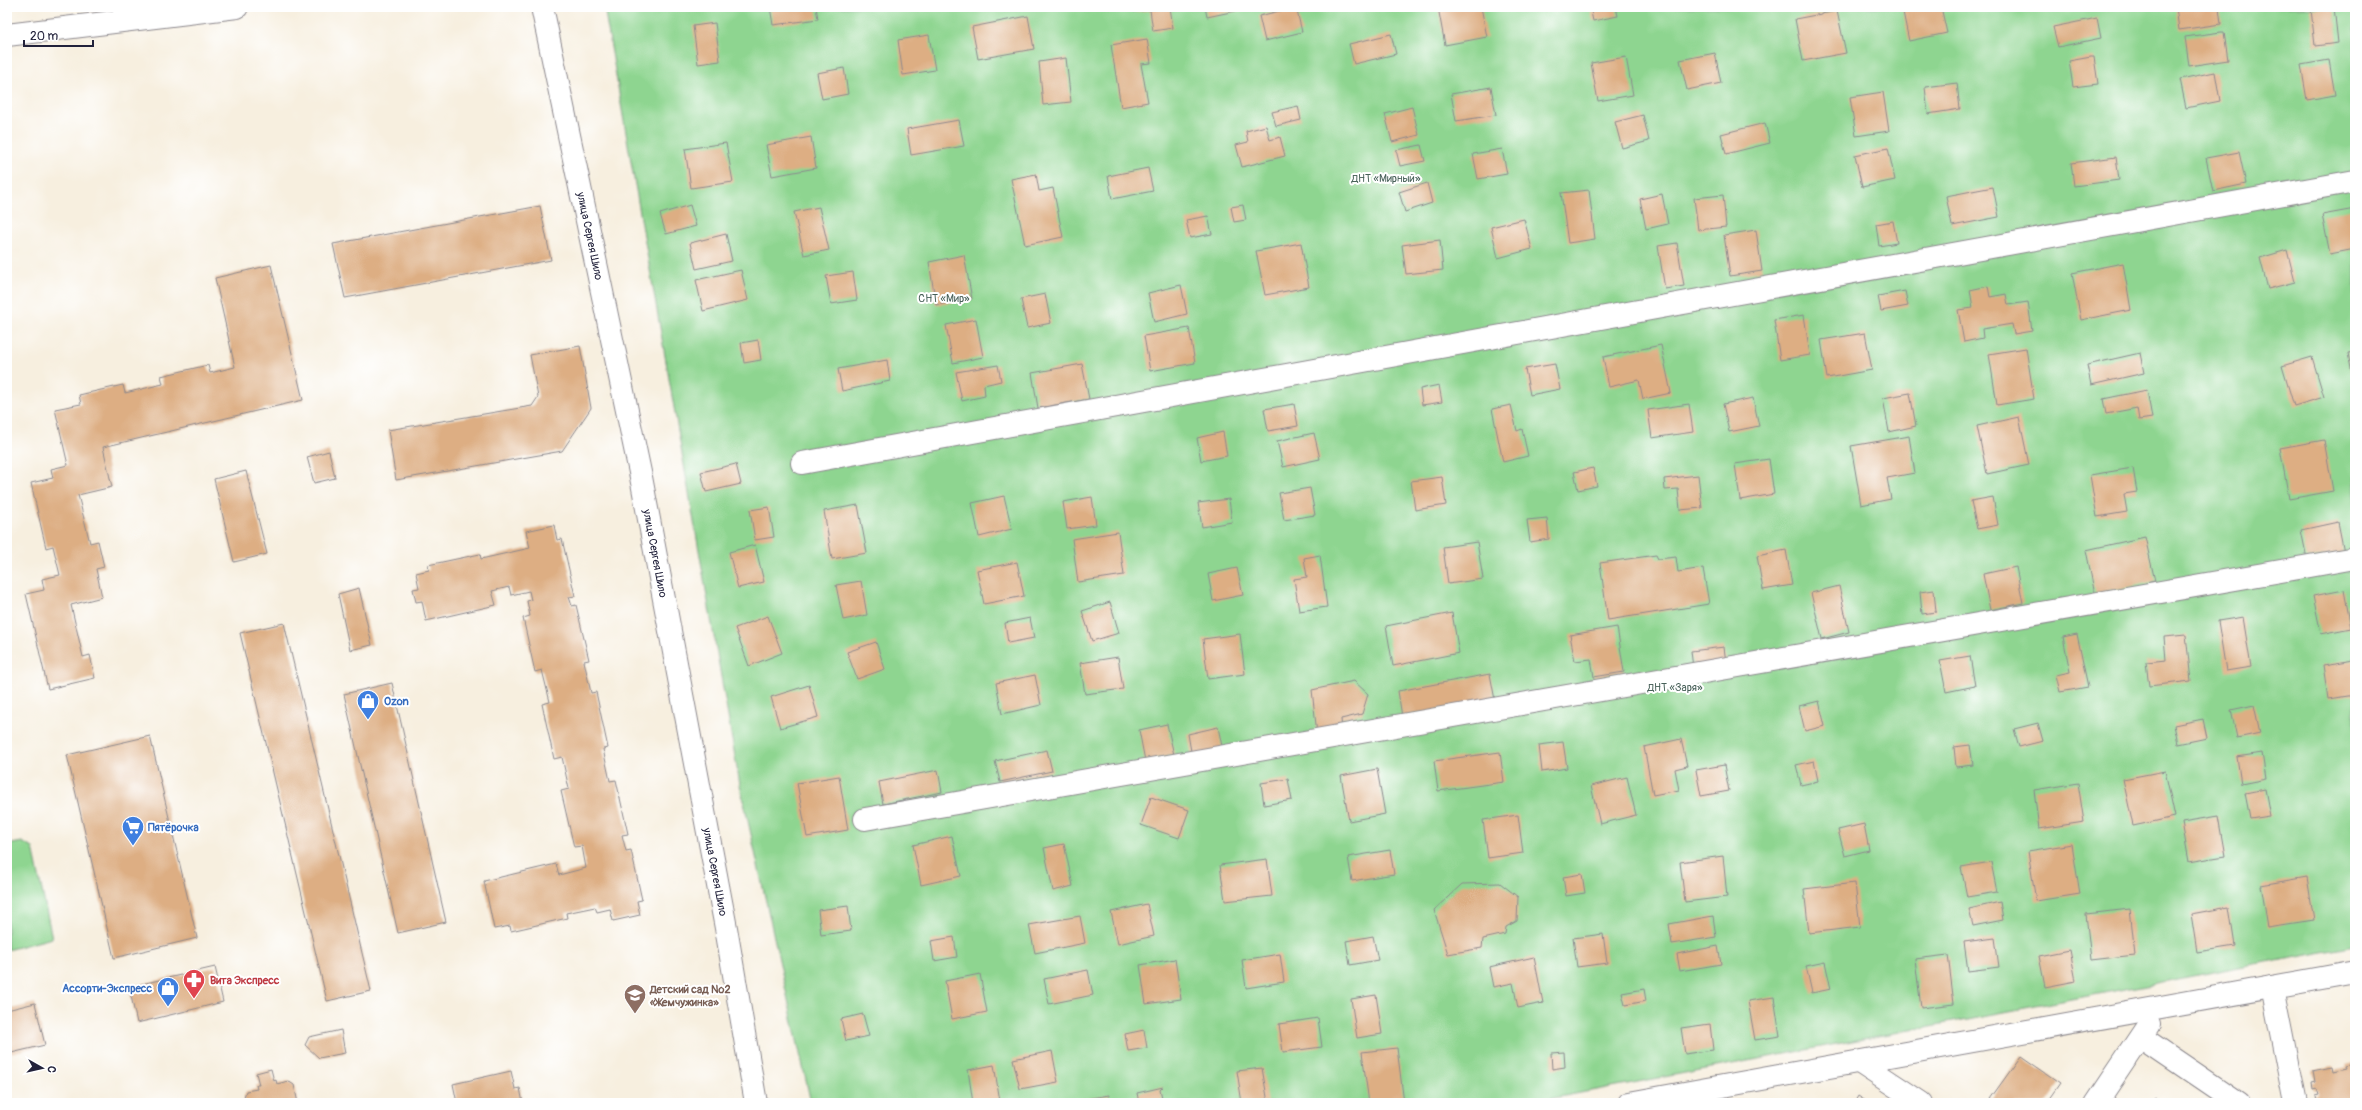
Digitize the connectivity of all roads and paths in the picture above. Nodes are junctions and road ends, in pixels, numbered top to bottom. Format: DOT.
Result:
graph roads {
  1 [pos="237,7"];
  2 [pos="542,7"];
  3 [pos="7,35"];
  4 [pos="2355,181"];
  5 [pos="802,462"];
  6 [pos="2355,558"];
  7 [pos="864,819"];
  8 [pos="2355,972"];
  9 [pos="2272,987"];
  10 [pos="2159,1008"];
  11 [pos="2141,1037"];
  12 [pos="1859,1062"];
  13 [pos="756,1103"];
  14 [pos="1628,1103"];
  15 [pos="1921,1103"];
  16 [pos="2096,1103"];
  17 [pos="2238,1103"];
  18 [pos="2295,1103"];
  1 -- 3 [label="street"];
  2 -- 13 [label="street, улица Сергея Шило"];
  4 -- 5 [label="street"];
  6 -- 7 [label="street"];
  8 -- 9 [label="street"];
  9 -- 10 [label="street"];
  9 -- 18 [label="street"];
  10 -- 11 [label="street"];
  10 -- 12 [label="street"];
  11 -- 16 [label="street"];
  11 -- 17 [label="street"];
  12 -- 14 [label="street"];
  12 -- 15 [label="street"];
}
